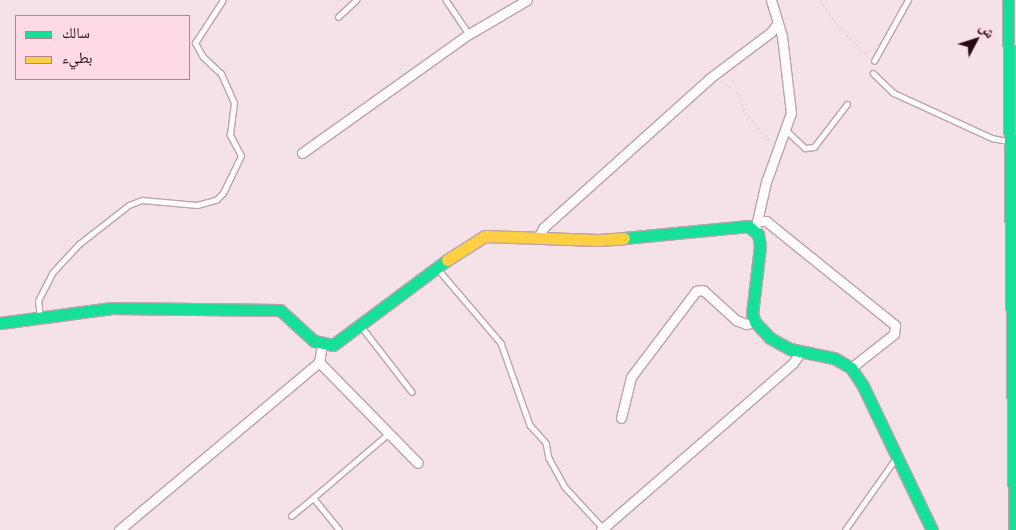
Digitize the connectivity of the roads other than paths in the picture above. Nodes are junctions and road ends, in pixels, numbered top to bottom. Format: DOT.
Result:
graph roads {
  1 [pos="222,0"];
  2 [pos="356,0"];
  3 [pos="446,0"];
  4 [pos="527,0"];
  5 [pos="771,0"];
  6 [pos="908,0"];
  7 [pos="1008,0"];
  8 [pos="338,17"];
  9 [pos="778,23"];
  10 [pos="468,34"];
  11 [pos="874,61"];
  12 [pos="873,73"];
  13 [pos="847,104"];
  14 [pos="786,131"];
  15 [pos="1010,141"];
  16 [pos="302,153"];
  17 [pos="756,225"];
  18 [pos="539,236"];
  19 [pos="437,268"];
  20 [pos="40,318"];
  21 [pos="755,322"];
  22 [pos="0,323"];
  23 [pos="360,325"];
  24 [pos="322,345"];
  25 [pos="800,353"];
  26 [pos="319,362"];
  27 [pos="851,368"];
  28 [pos="412,392"];
  29 [pos="620,418"];
  30 [pos="389,434"];
  31 [pos="897,457"];
  32 [pos="418,463"];
  33 [pos="313,498"];
  34 [pos="291,516"];
  35 [pos="602,529"];
  36 [pos="119,530"];
  37 [pos="339,530"];
  38 [pos="845,530"];
  39 [pos="932,530"];
  40 [pos="1014,530"];
  1 -- 20 [label="lane"];
  2 -- 8 [label="lane"];
  3 -- 10 [label="lane"];
  4 -- 10 [label="street"];
  5 -- 9 [label="street"];
  6 -- 11 [label="lane"];
  7 -- 15 [label="street"];
  9 -- 14 [label="street"];
  9 -- 18 [label="street"];
  10 -- 16 [label="street"];
  12 -- 15 [label="lane"];
  13 -- 14 [label="lane"];
  14 -- 17 [label="street"];
  15 -- 40 [label="street"];
  17 -- 18 [label="street"];
  17 -- 21 [label="street"];
  17 -- 27 [label="street"];
  18 -- 19 [label="street"];
  19 -- 23 [label="street"];
  19 -- 35 [label="lane"];
  20 -- 22 [label="street"];
  20 -- 24 [label="street"];
  21 -- 25 [label="street"];
  21 -- 29 [label="street"];
  23 -- 24 [label="street"];
  23 -- 28 [label="lane"];
  24 -- 26 [label="street"];
  25 -- 27 [label="street"];
  25 -- 35 [label="street"];
  26 -- 30 [label="street"];
  26 -- 36 [label="street"];
  27 -- 31 [label="street"];
  30 -- 32 [label="street"];
  30 -- 33 [label="lane"];
  31 -- 38 [label="lane"];
  31 -- 39 [label="street"];
  33 -- 34 [label="lane"];
  33 -- 37 [label="lane"];
}
